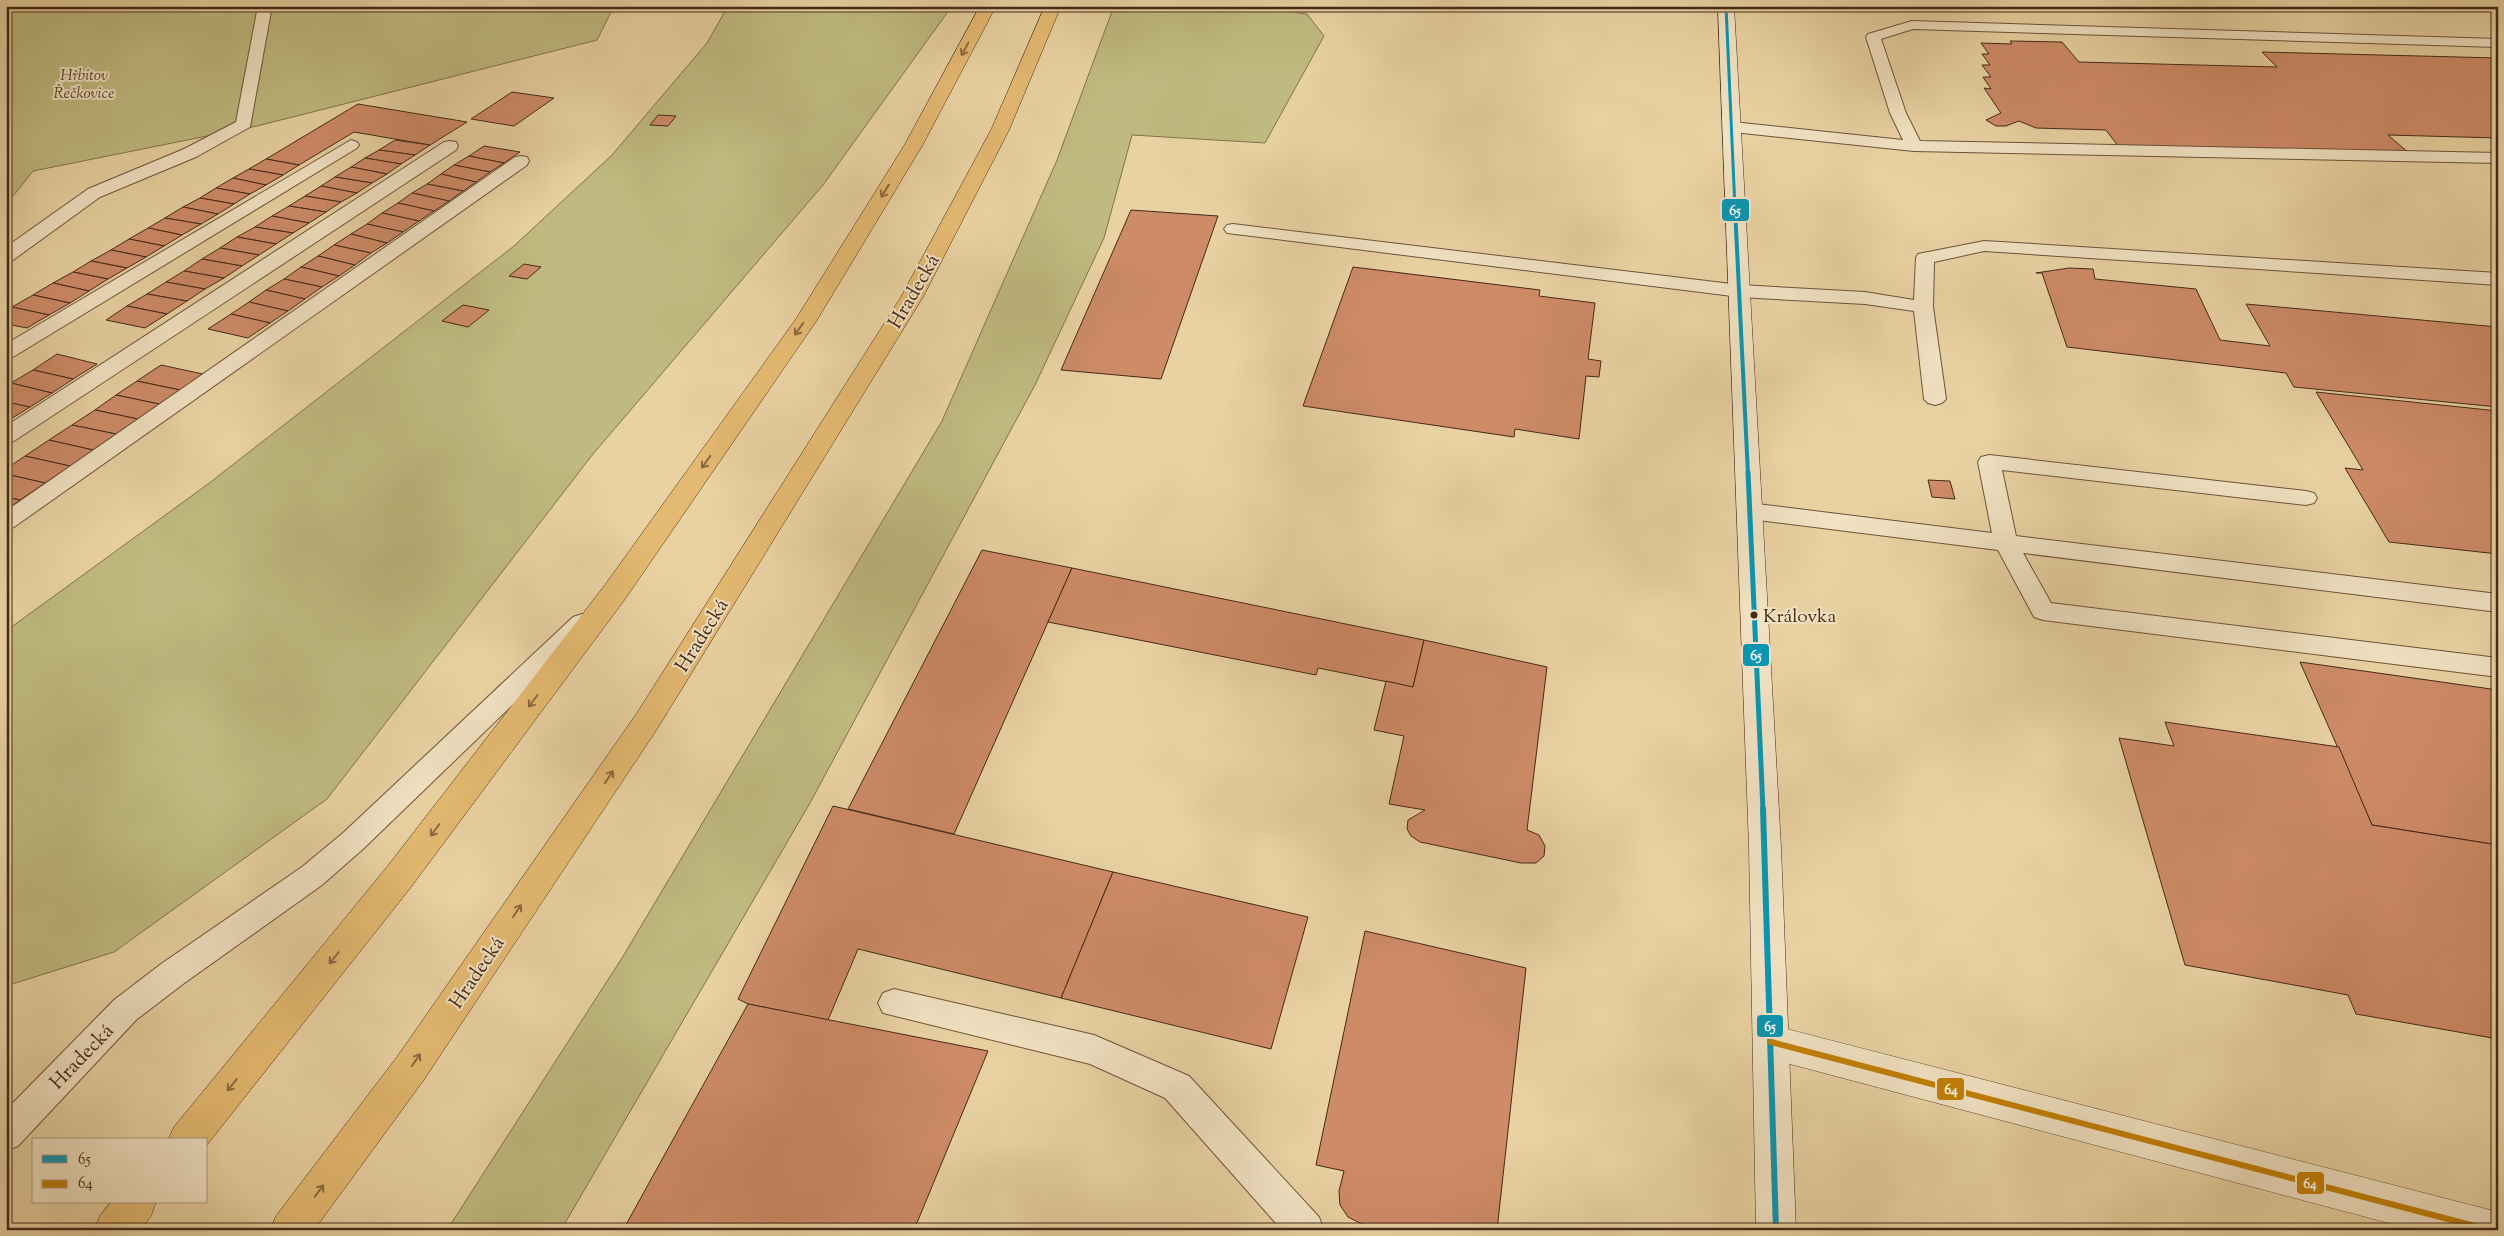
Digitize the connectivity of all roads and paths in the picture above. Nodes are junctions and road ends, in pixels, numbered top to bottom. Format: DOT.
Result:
graph roads {
  1 [pos="265,6"];
  2 [pos="988,6"];
  3 [pos="1053,6"];
  4 [pos="1726,6"];
  5 [pos="2498,43"];
  6 [pos="1733,127"];
  7 [pos="351,145"];
  8 [pos="450,146"];
  9 [pos="1914,146"];
  10 [pos="2498,158"];
  11 [pos="521,161"];
  12 [pos="1233,228"];
  13 [pos="6,256"];
  14 [pos="2498,278"];
  15 [pos="1740,291"];
  16 [pos="1923,307"];
  17 [pos="6,353"];
  18 [pos="1935,399"];
  19 [pos="6,436"];
  20 [pos="2306,498"];
  21 [pos="1749,511"];
  22 [pos="6,522"];
  23 [pos="2006,543"];
  24 [pos="615,592"];
  25 [pos="2498,603"];
  26 [pos="2498,668"];
  27 [pos="894,1003"];
  28 [pos="1770,1042"];
  29 [pos="6,1134"];
  30 [pos="190,1138"];
  31 [pos="135,1204"];
  32 [pos="114,1230"];
  33 [pos="290,1230"];
  34 [pos="1306,1230"];
  35 [pos="1776,1230"];
  36 [pos="2490,1230"];
  1 -- 13 [label="lane"];
  2 -- 24 [label="highway, one-way"];
  33 -- 3 [label="highway, Hradecká, one-way"];
  4 -- 6 [label="street"];
  5 -- 9 [label="lane"];
  6 -- 9 [label="lane"];
  6 -- 15 [label="street"];
  7 -- 17 [label="lane"];
  8 -- 19 [label="lane"];
  9 -- 10 [label="lane"];
  11 -- 22 [label="lane"];
  12 -- 15 [label="lane"];
  14 -- 16 [label="lane"];
  15 -- 16 [label="lane"];
  15 -- 21 [label="street"];
  16 -- 18 [label="lane"];
  20 -- 23 [label="lane"];
  21 -- 23 [label="lane"];
  21 -- 28 [label="street"];
  23 -- 25 [label="lane"];
  23 -- 26 [label="lane"];
  24 -- 29 [label="lane, Hradecká"];
  24 -- 30 [label="highway, one-way"];
  27 -- 34 [label="lane"];
  28 -- 35 [label="street"];
  28 -- 36 [label="street"];
  31 -- 32 [label="highway"];
}
